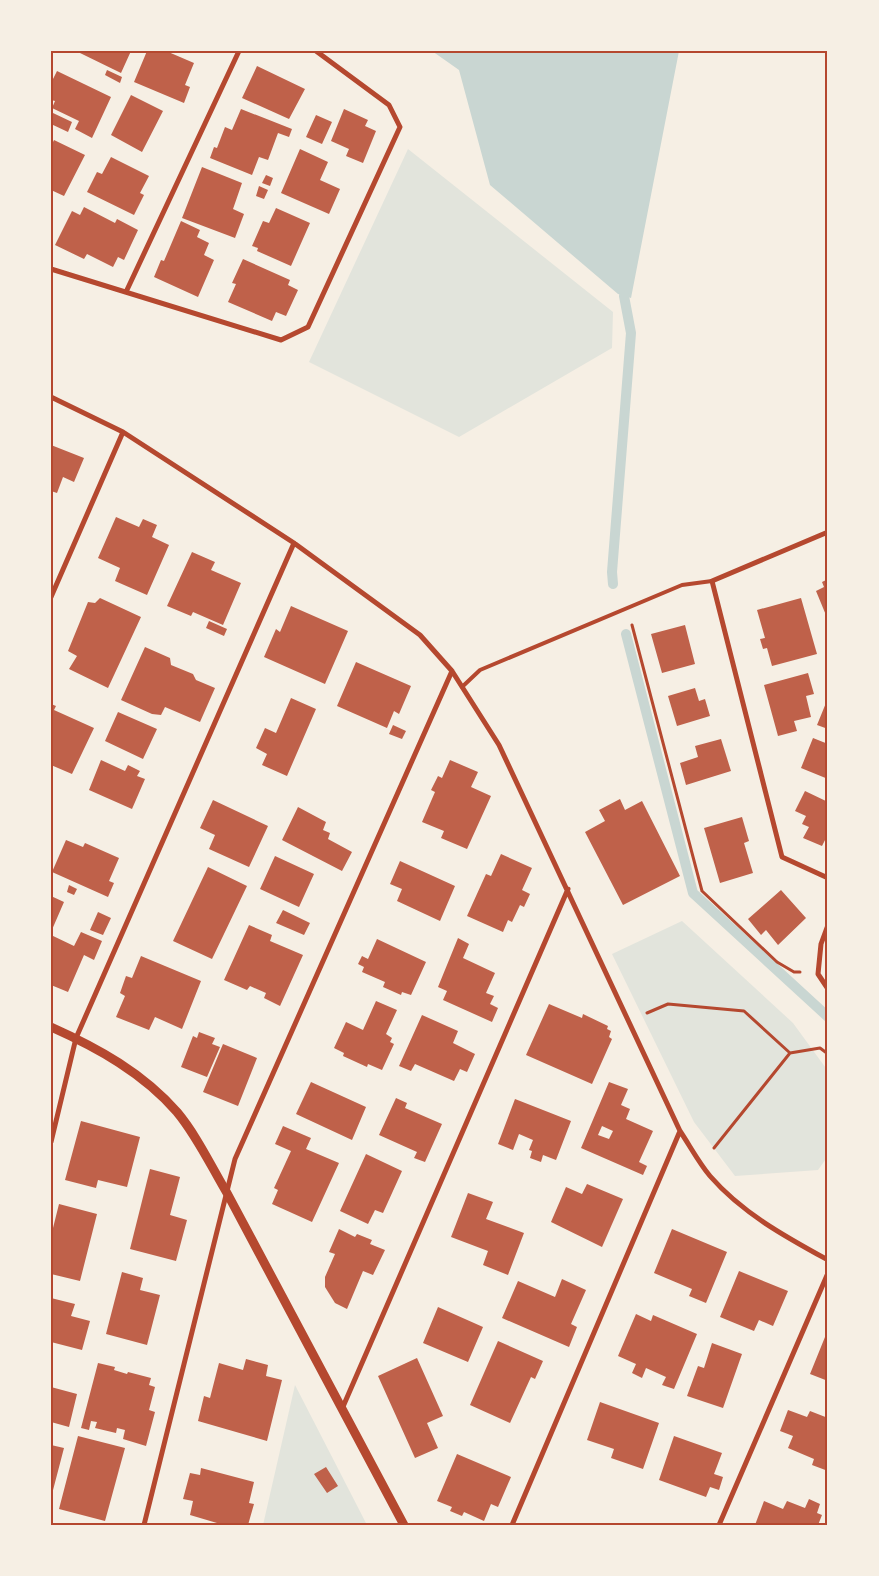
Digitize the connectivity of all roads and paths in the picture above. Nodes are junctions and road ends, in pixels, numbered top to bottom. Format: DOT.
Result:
graph roads {
  1 [pos="239,51"];
  2 [pos="316,51"];
  3 [pos="51,269"];
  4 [pos="126,292"];
  5 [pos="51,396"];
  6 [pos="123,432"];
  7 [pos="828,532"];
  8 [pos="294,543"];
  9 [pos="712,581"];
  10 [pos="51,597"];
  11 [pos="632,622"];
  12 [pos="452,671"];
  13 [pos="462,687"];
  14 [pos="828,878"];
  15 [pos="568,889"];
  16 [pos="828,925"];
  17 [pos="818,974"];
  18 [pos="828,989"];
  19 [pos="629,1021"];
  20 [pos="51,1027"];
  21 [pos="76,1038"];
  22 [pos="790,1053"];
  23 [pos="828,1054"];
  24 [pos="680,1131"];
  25 [pos="51,1142"];
  26 [pos="702,1164"];
  27 [pos="227,1193"];
  28 [pos="828,1260"];
  29 [pos="828,1273"];
  30 [pos="342,1409"];
  31 [pos="144,1525"];
  32 [pos="404,1525"];
  33 [pos="512,1525"];
  34 [pos="719,1525"];
  1 -- 4 [label="street"];
  2 -- 4 [label="street"];
  3 -- 4 [label="street"];
  5 -- 6 [label="street"];
  6 -- 8 [label="street"];
  6 -- 10 [label="street"];
  7 -- 9 [label="street"];
  8 -- 12 [label="street"];
  8 -- 21 [label="street"];
  9 -- 13 [label="lane"];
  9 -- 14 [label="street"];
  11 -- 17 [label="path"];
  12 -- 13 [label="street"];
  12 -- 27 [label="street"];
  13 -- 15 [label="street"];
  15 -- 19 [label="street"];
  15 -- 30 [label="street"];
  16 -- 17 [label="street"];
  17 -- 18 [label="street"];
  19 -- 22 [label="path"];
  19 -- 24 [label="street"];
  20 -- 21 [label="street"];
  21 -- 25 [label="street"];
  21 -- 27 [label="street"];
  22 -- 23 [label="path"];
  22 -- 26 [label="path"];
  24 -- 26 [label="street"];
  24 -- 33 [label="street"];
  26 -- 28 [label="street"];
  27 -- 30 [label="street"];
  27 -- 31 [label="street"];
  29 -- 34 [label="street"];
  30 -- 32 [label="street"];
}
